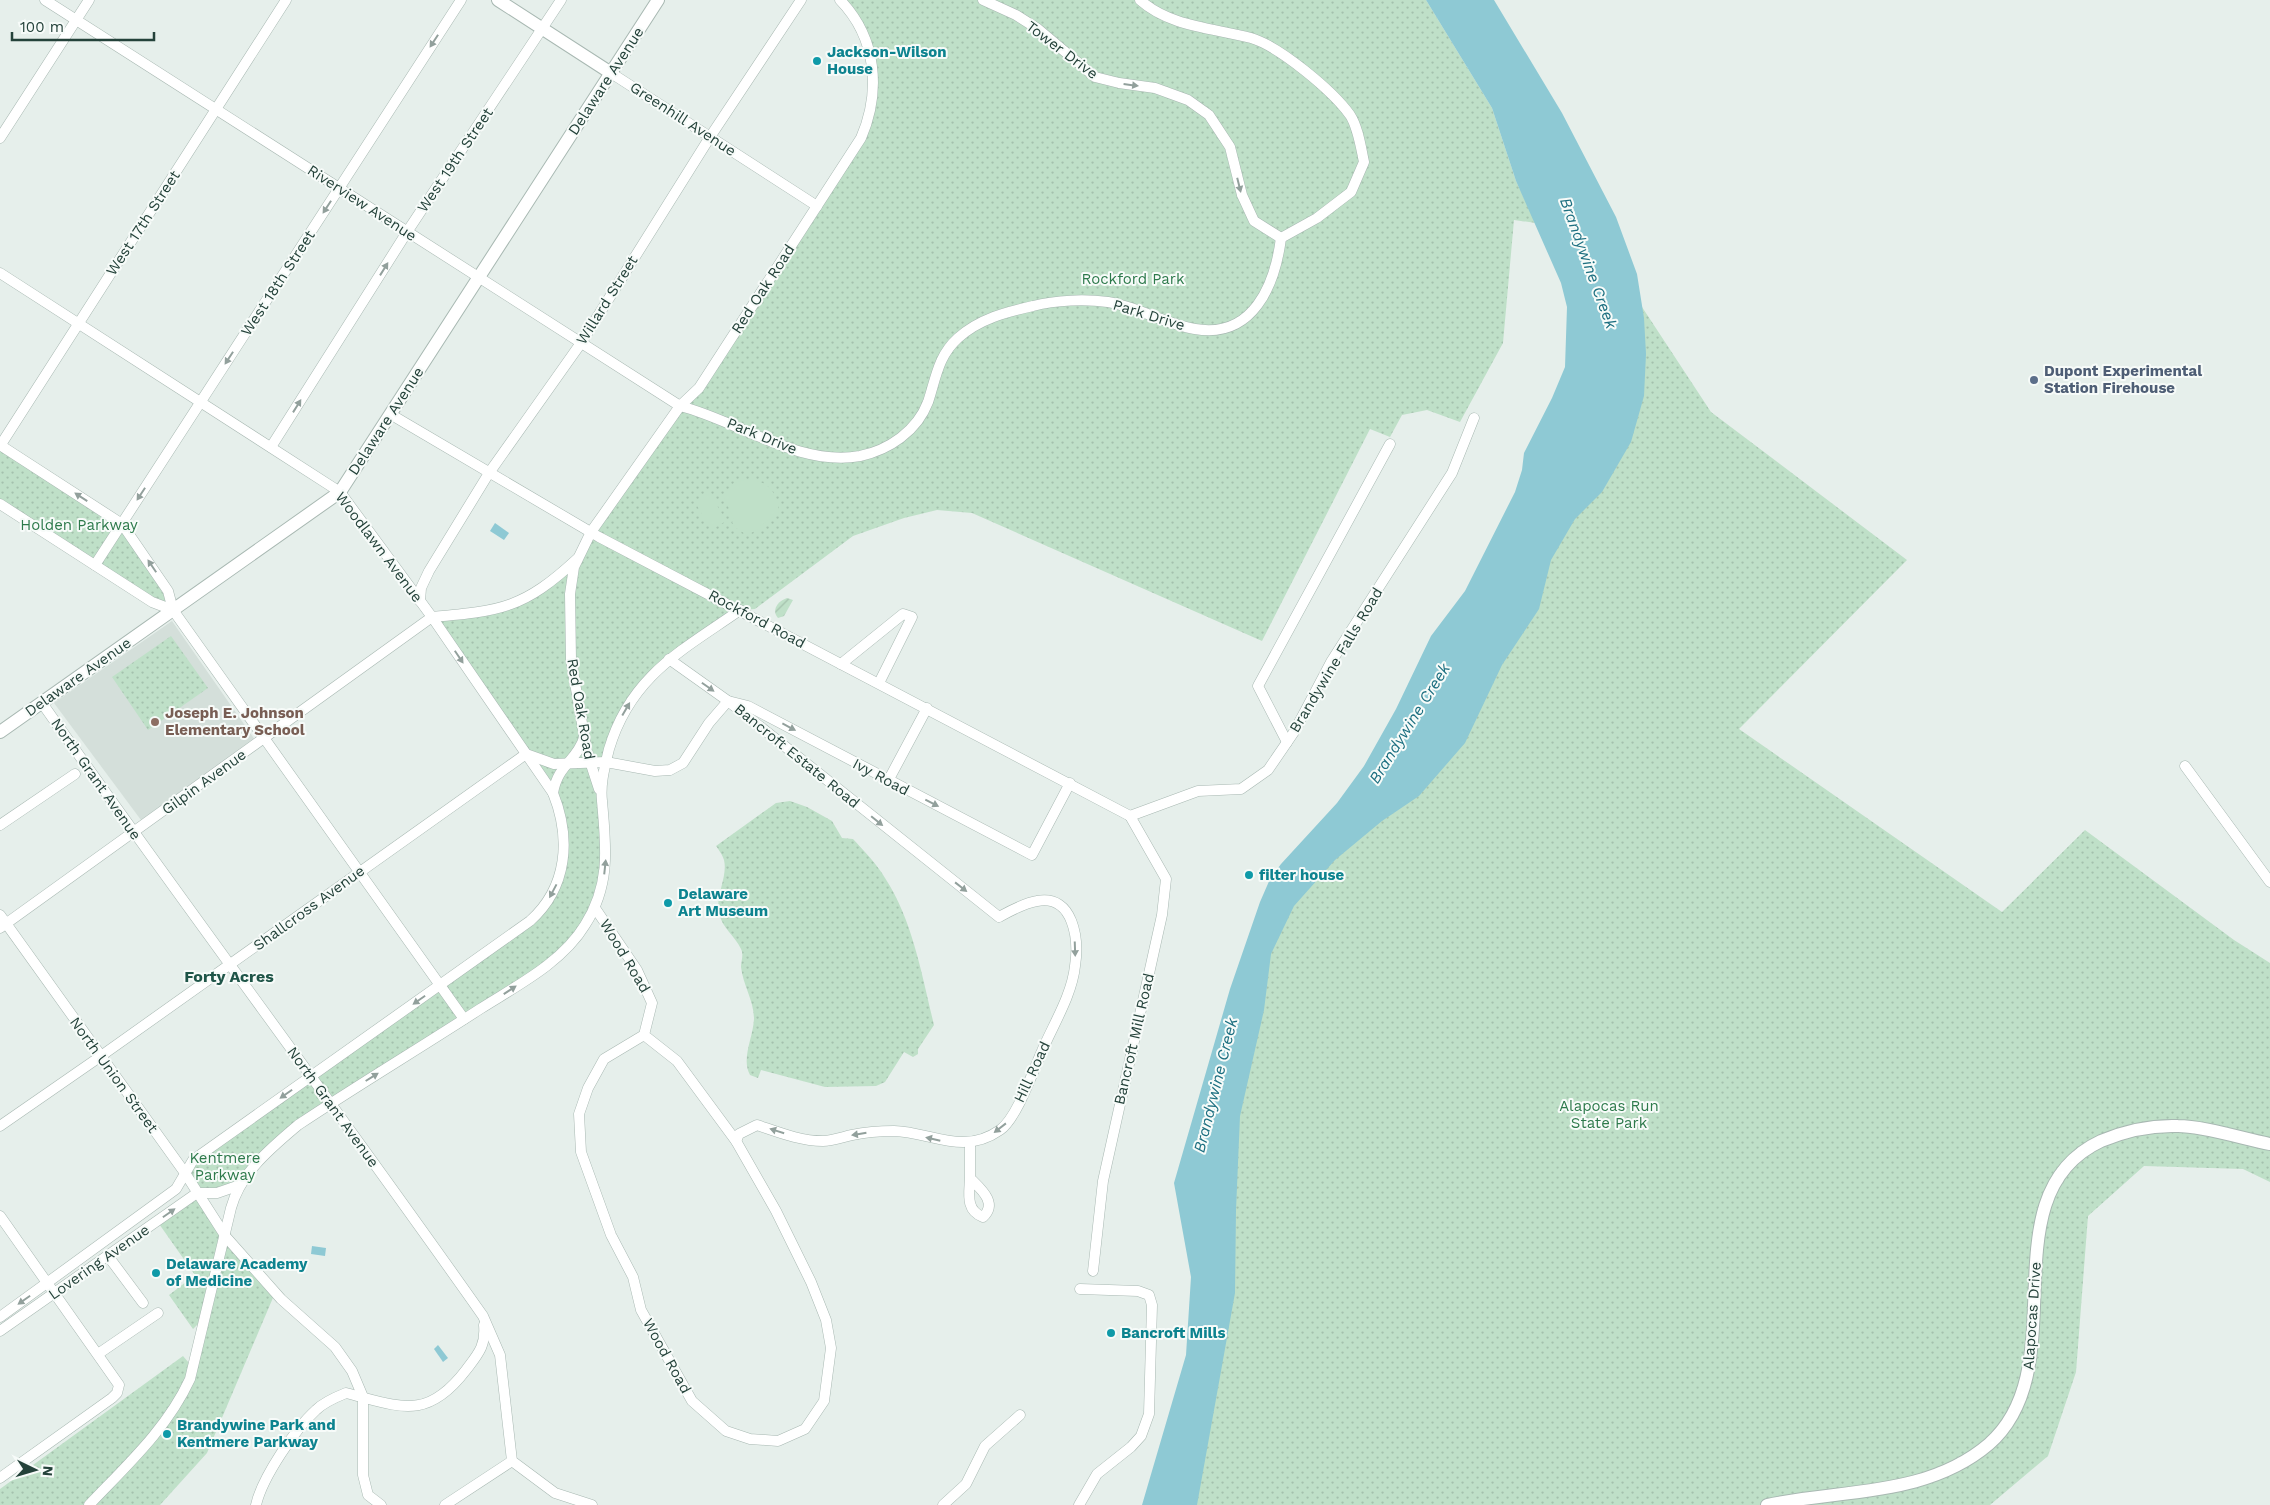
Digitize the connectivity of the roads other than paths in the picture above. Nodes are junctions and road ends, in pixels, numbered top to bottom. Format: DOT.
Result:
graph roads {
  1 [pos="45,0"];
  2 [pos="89,0"];
  3 [pos="286,0"];
  4 [pos="461,0"];
  5 [pos="498,0"];
  6 [pos="561,0"];
  7 [pos="658,0"];
  8 [pos="801,0"];
  9 [pos="840,0"];
  10 [pos="983,0"];
  11 [pos="1140,0"];
  12 [pos="76,20"];
  13 [pos="543,29"];
  14 [pos="611,73"];
  15 [pos="216,110"];
  16 [pos="3,126"];
  17 [pos="710,137"];
  18 [pos="0,138"];
  19 [pos="339,188"];
  20 [pos="817,206"];
  21 [pos="407,232"];
  22 [pos="1281,238"];
  23 [pos="0,273"];
  24 [pos="478,277"];
  25 [pos="79,323"];
  26 [pos="580,342"];
  27 [pos="201,402"];
  28 [pos="680,406"];
  29 [pos="390,414"];
  30 [pos="1474,418"];
  31 [pos="1390,444"];
  32 [pos="0,446"];
  33 [pos="272,447"];
  34 [pos="489,473"];
  35 [pos="340,492"];
  36 [pos="0,504"];
  37 [pos="122,524"];
  38 [pos="590,532"];
  39 [pos="578,558"];
  40 [pos="95,565"];
  41 [pos="420,601"];
  42 [pos="173,610"];
  43 [pos="740,610"];
  44 [pos="432,617"];
  45 [pos="669,659"];
  46 [pos="841,664"];
  47 [pos="879,684"];
  48 [pos="728,701"];
  49 [pos="42,703"];
  50 [pos="927,708"];
  51 [pos="0,732"];
  52 [pos="584,737"];
  53 [pos="264,738"];
  54 [pos="1287,742"];
  55 [pos="526,754"];
  56 [pos="590,762"];
  57 [pos="606,762"];
  58 [pos="566,764"];
  59 [pos="2185,766"];
  60 [pos="75,774"];
  61 [pos="888,781"];
  62 [pos="1070,783"];
  63 [pos="553,793"];
  64 [pos="602,800"];
  65 [pos="1130,816"];
  66 [pos="0,825"];
  67 [pos="133,832"];
  68 [pos="922,858"];
  69 [pos="359,871"];
  70 [pos="2270,882"];
  71 [pos="596,908"];
  72 [pos="2,922"];
  73 [pos="230,965"];
  74 [pos="440,985"];
  75 [pos="464,1019"];
  76 [pos="644,1035"];
  77 [pos="101,1056"];
  78 [pos="311,1077"];
  79 [pos="331,1103"];
  80 [pos="0,1126"];
  81 [pos="736,1141"];
  82 [pos="970,1142"];
  83 [pos="2270,1144"];
  84 [pos="185,1173"];
  85 [pos="970,1178"];
  86 [pos="240,1185"];
  87 [pos="197,1193"];
  88 [pos="0,1216"];
  89 [pos="226,1237"];
  90 [pos="108,1256"];
  91 [pos="1093,1271"];
  92 [pos="48,1283"];
  93 [pos="1080,1289"];
  94 [pos="55,1294"];
  95 [pos="143,1303"];
  96 [pos="158,1314"];
  97 [pos="483,1316"];
  98 [pos="0,1317"];
  99 [pos="0,1332"];
  100 [pos="98,1354"];
  101 [pos="363,1397"];
  102 [pos="1020,1415"];
  103 [pos="512,1461"];
  104 [pos="0,1478"];
  105 [pos="90,1505"];
  106 [pos="256,1505"];
  107 [pos="381,1505"];
  108 [pos="444,1505"];
  109 [pos="592,1505"];
  110 [pos="943,1505"];
  111 [pos="1079,1505"];
  112 [pos="1767,1505"];
  1 -- 12 [label="street, Riverview Avenue"];
  2 -- 12 [label="street"];
  3 -- 15 [label="street, West 17th Street"];
  4 -- 19 [label="street, West 18th Street, one-way"];
  5 -- 13 [label="street, Greenhill Avenue"];
  6 -- 13 [label="street, West 19th Street"];
  7 -- 14 [label="street, Delaware Avenue"];
  8 -- 17 [label="street, Willard Street"];
  9 -- 20 [label="street, Red Oak Road"];
  10 -- 22 [label="street, Tower Drive, one-way"];
  11 -- 22 [label="street"];
  12 -- 15 [label="street, Riverview Avenue"];
  12 -- 16 [label="street"];
  13 -- 14 [label="street, Greenhill Avenue"];
  13 -- 21 [label="street, West 19th Street"];
  14 -- 17 [label="street, Greenhill Avenue"];
  14 -- 24 [label="street, Delaware Avenue"];
  15 -- 19 [label="street, Riverview Avenue"];
  15 -- 25 [label="street, West 17th Street"];
  16 -- 18 [label="street"];
  17 -- 20 [label="street, Greenhill Avenue"];
  17 -- 26 [label="street, Willard Street"];
  19 -- 21 [label="street, Riverview Avenue"];
  19 -- 27 [label="street, West 18th Street, one-way"];
  20 -- 28 [label="street, Red Oak Road"];
  21 -- 24 [label="street, Riverview Avenue"];
  33 -- 21 [label="street, West 19th Street, one-way"];
  22 -- 28 [label="street, Park Drive"];
  23 -- 25 [label="street, Woodlawn Avenue"];
  24 -- 26 [label="street, Riverview Avenue"];
  24 -- 29 [label="street, Delaware Avenue"];
  25 -- 27 [label="street, Woodlawn Avenue"];
  25 -- 32 [label="street, West 17th Street"];
  26 -- 28 [label="street, Riverview Avenue"];
  26 -- 34 [label="street, Willard Street"];
  27 -- 33 [label="street, Woodlawn Avenue"];
  27 -- 37 [label="street, West 18th Street, one-way"];
  28 -- 38 [label="street, Red Oak Road"];
  29 -- 34 [label="street, Rockford Road"];
  29 -- 35 [label="street, Delaware Avenue"];
  30 -- 54 [label="street, Brandywine Falls Road"];
  31 -- 54 [label="street"];
  37 -- 32 [label="street, one-way"];
  33 -- 35 [label="street, Woodlawn Avenue"];
  34 -- 38 [label="street, Rockford Road"];
  34 -- 41 [label="street, Willard Street"];
  35 -- 41 [label="street, Woodlawn Avenue"];
  35 -- 42 [label="street, Delaware Avenue"];
  36 -- 40 [label="street"];
  37 -- 40 [label="street, West 18th Street"];
  42 -- 37 [label="street, one-way"];
  38 -- 39 [label="street, Red Oak Road"];
  38 -- 43 [label="street, Rockford Road"];
  39 -- 44 [label="street, Red Oak Road"];
  39 -- 52 [label="street, Red Oak Road"];
  40 -- 42 [label="street"];
  41 -- 44 [label="street, Woodlawn Avenue"];
  42 -- 49 [label="street, Delaware Avenue"];
  42 -- 53 [label="street"];
  43 -- 45 [label="street"];
  43 -- 46 [label="street, Rockford Road"];
  44 -- 53 [label="street, Gilpin Avenue"];
  44 -- 55 [label="street, Woodlawn Avenue, one-way"];
  45 -- 48 [label="street, Bancroft Estate Road, one-way"];
  57 -- 45 [label="street, one-way"];
  46 -- 47 [label="street, Rockford Road"];
  46 -- 47 [label="street"];
  47 -- 50 [label="street, Rockford Road"];
  48 -- 57 [label="street"];
  48 -- 61 [label="street, Ivy Road, one-way"];
  48 -- 68 [label="street, Bancroft Estate Road, one-way"];
  49 -- 51 [label="street, Delaware Avenue"];
  49 -- 67 [label="street, North Grant Avenue"];
  50 -- 61 [label="street"];
  50 -- 62 [label="street, Rockford Road"];
  52 -- 56 [label="street, Red Oak Road"];
  52 -- 58 [label="street"];
  53 -- 67 [label="street, Gilpin Avenue"];
  53 -- 69 [label="street"];
  54 -- 65 [label="street, Brandywine Falls Road"];
  55 -- 58 [label="street"];
  55 -- 63 [label="street, Woodlawn Avenue"];
  55 -- 69 [label="street, Shallcross Avenue"];
  56 -- 57 [label="street"];
  56 -- 58 [label="street"];
  56 -- 64 [label="street, Red Oak Road"];
  57 -- 64 [label="street"];
  58 -- 63 [label="street"];
  59 -- 70 [label="street"];
  60 -- 66 [label="street"];
  61 -- 62 [label="street, Ivy Road, one-way"];
  62 -- 65 [label="street, Rockford Road"];
  63 -- 74 [label="street, Woodlawn Avenue, one-way"];
  71 -- 64 [label="street, one-way"];
  65 -- 91 [label="street, Bancroft Mill Road"];
  67 -- 72 [label="street, Gilpin Avenue"];
  67 -- 73 [label="street, North Grant Avenue"];
  68 -- 82 [label="street, Hill Road, one-way"];
  69 -- 73 [label="street, Shallcross Avenue"];
  69 -- 74 [label="street"];
  75 -- 71 [label="street, one-way"];
  71 -- 76 [label="street, Wood Road"];
  72 -- 77 [label="street, North Union Street"];
  73 -- 77 [label="street, Shallcross Avenue"];
  73 -- 78 [label="street, North Grant Avenue"];
  74 -- 75 [label="street"];
  74 -- 78 [label="street, one-way"];
  79 -- 75 [label="street, one-way"];
  76 -- 81 [label="street, Wood Road"];
  76 -- 81 [label="street, Wood Road"];
  77 -- 80 [label="street, Shallcross Avenue"];
  77 -- 84 [label="street, North Union Street"];
  78 -- 79 [label="street, North Grant Avenue"];
  78 -- 84 [label="street, one-way"];
  79 -- 86 [label="street"];
  79 -- 97 [label="street, North Grant Avenue"];
  82 -- 81 [label="street, Hill Road, one-way"];
  82 -- 85 [label="street"];
  83 -- 112 [label="street, Alapocas Drive"];
  84 -- 87 [label="street, North Union Street"];
  84 -- 92 [label="street, Lovering Avenue"];
  86 -- 87 [label="street"];
  86 -- 89 [label="street"];
  87 -- 89 [label="street, North Union Street"];
  90 -- 87 [label="street, Lovering Avenue, one-way"];
  88 -- 92 [label="street"];
  89 -- 101 [label="street, North Union Street"];
  89 -- 105 [label="street"];
  90 -- 94 [label="street, Lovering Avenue"];
  90 -- 95 [label="street"];
  92 -- 94 [label="street"];
  92 -- 98 [label="street, Lovering Avenue, one-way"];
  93 -- 111 [label="street"];
  94 -- 99 [label="street, Lovering Avenue"];
  94 -- 100 [label="street"];
  96 -- 100 [label="street"];
  97 -- 101 [label="street"];
  97 -- 103 [label="street, North Grant Avenue"];
  100 -- 104 [label="street"];
  101 -- 106 [label="street"];
  101 -- 107 [label="street"];
  102 -- 110 [label="street"];
  103 -- 108 [label="street"];
  103 -- 109 [label="street"];
}
